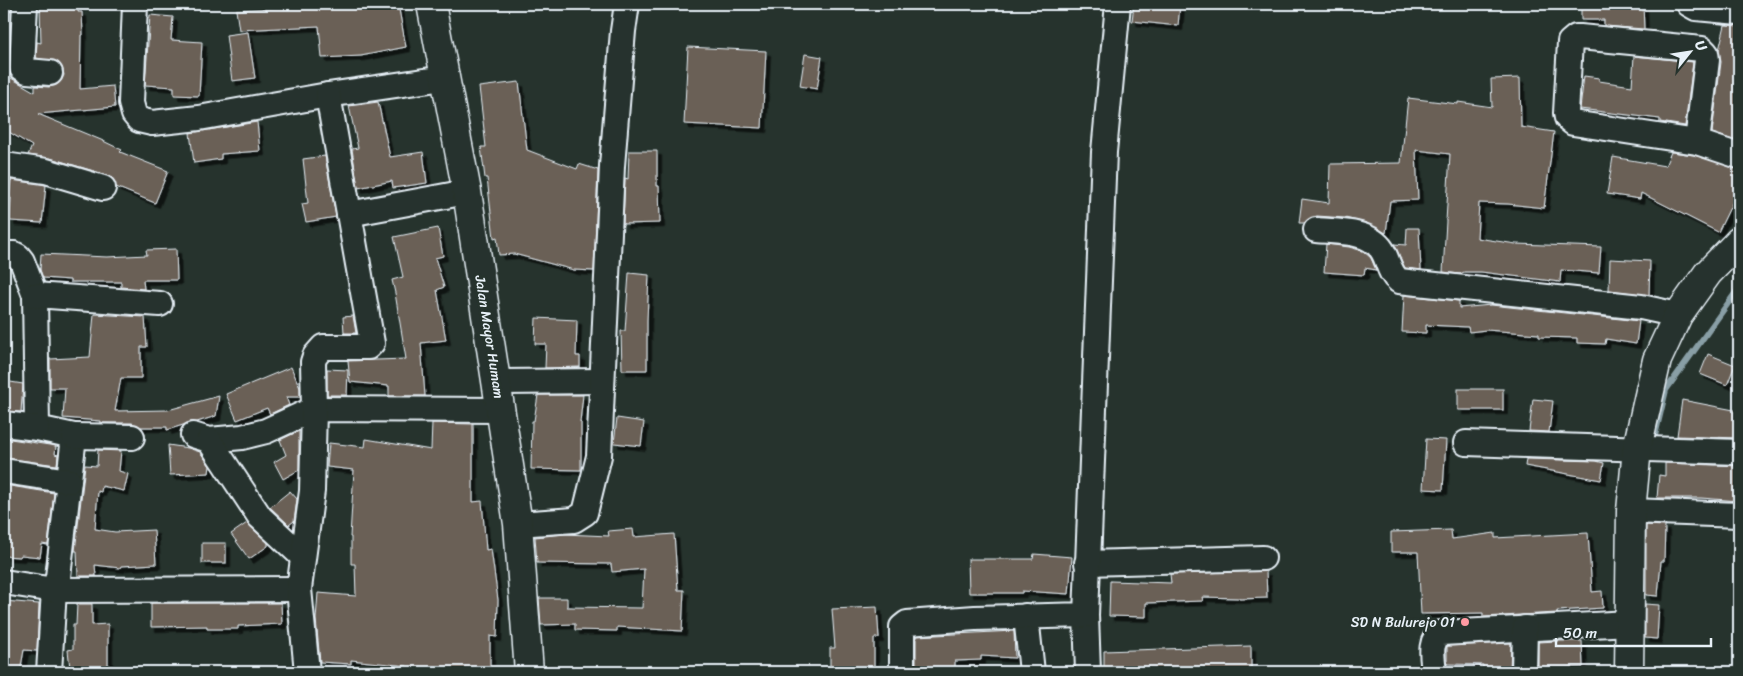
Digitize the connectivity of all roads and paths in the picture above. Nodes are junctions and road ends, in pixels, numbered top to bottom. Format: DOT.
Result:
graph roads {
  1 [pos="25,4"];
  2 [pos="135,4"];
  3 [pos="431,4"];
  4 [pos="627,4"];
  5 [pos="1118,4"];
  6 [pos="1689,4"];
  7 [pos="1739,12"];
  8 [pos="50,73"];
  9 [pos="444,78"];
  10 [pos="328,94"];
  11 [pos="1696,142"];
  12 [pos="1739,156"];
  13 [pos="4,165"];
  14 [pos="103,188"];
  15 [pos="467,192"];
  16 [pos="349,214"];
  17 [pos="1316,230"];
  18 [pos="1739,241"];
  19 [pos="4,254"];
  20 [pos="35,295"];
  21 [pos="160,304"];
  22 [pos="1678,315"];
  23 [pos="602,381"];
  24 [pos="498,382"];
  25 [pos="314,409"];
  26 [pos="501,410"];
  27 [pos="4,424"];
  28 [pos="37,428"];
  29 [pos="74,436"];
  30 [pos="132,436"];
  31 [pos="1466,443"];
  32 [pos="1652,449"];
  33 [pos="1739,452"];
  34 [pos="4,471"];
  35 [pos="69,481"];
  36 [pos="1637,511"];
  37 [pos="1739,515"];
  38 [pos="518,524"];
  39 [pos="303,558"];
  40 [pos="1263,558"];
  41 [pos="1087,563"];
  42 [pos="4,582"];
  43 [pos="299,589"];
  44 [pos="54,590"];
  45 [pos="1086,615"];
  46 [pos="1026,616"];
  47 [pos="1630,623"];
  48 [pos="1525,628"];
  49 [pos="49,672"];
  50 [pos="307,672"];
  51 [pos="530,672"];
  52 [pos="902,672"];
  53 [pos="1032,672"];
  54 [pos="1088,672"];
  55 [pos="1434,672"];
  56 [pos="1524,672"];
  57 [pos="1629,672"];
  1 -- 8 [label="street"];
  2 -- 10 [label="street"];
  3 -- 9 [label="main road, Jalan Mayor Humam"];
  4 -- 23 [label="street"];
  5 -- 41 [label="street"];
  6 -- 7 [label="street"];
  9 -- 10 [label="street"];
  9 -- 15 [label="main road, Jalan Mayor Humam"];
  10 -- 16 [label="street"];
  11 -- 11 [label="street"];
  11 -- 12 [label="street"];
  13 -- 14 [label="street"];
  15 -- 16 [label="street"];
  15 -- 24 [label="main road, Jalan Mayor Humam"];
  16 -- 25 [label="street"];
  17 -- 22 [label="street"];
  18 -- 22 [label="main road"];
  19 -- 20 [label="street"];
  20 -- 21 [label="street"];
  20 -- 28 [label="street"];
  22 -- 32 [label="main road"];
  23 -- 24 [label="street"];
  23 -- 38 [label="street"];
  24 -- 26 [label="main road, Jalan Mayor Humam"];
  25 -- 26 [label="street"];
  25 -- 39 [label="street"];
  25 -- 39 [label="street"];
  26 -- 38 [label="main road, Jalan Mayor Humam"];
  27 -- 28 [label="street"];
  28 -- 29 [label="street"];
  29 -- 30 [label="street"];
  29 -- 35 [label="street"];
  31 -- 32 [label="street"];
  32 -- 33 [label="street"];
  32 -- 36 [label="main road"];
  34 -- 35 [label="street"];
  35 -- 44 [label="street"];
  36 -- 37 [label="street"];
  36 -- 47 [label="main road"];
  38 -- 51 [label="main road, Jalan Mayor Humam"];
  39 -- 43 [label="street"];
  40 -- 41 [label="street"];
  41 -- 45 [label="street"];
  42 -- 44 [label="street"];
  43 -- 44 [label="street"];
  43 -- 50 [label="street"];
  44 -- 49 [label="street"];
  45 -- 46 [label="street"];
  45 -- 54 [label="street"];
  46 -- 52 [label="street"];
  46 -- 53 [label="street"];
  47 -- 48 [label="street"];
  47 -- 57 [label="main road"];
  48 -- 55 [label="street"];
  48 -- 56 [label="street"];
}
